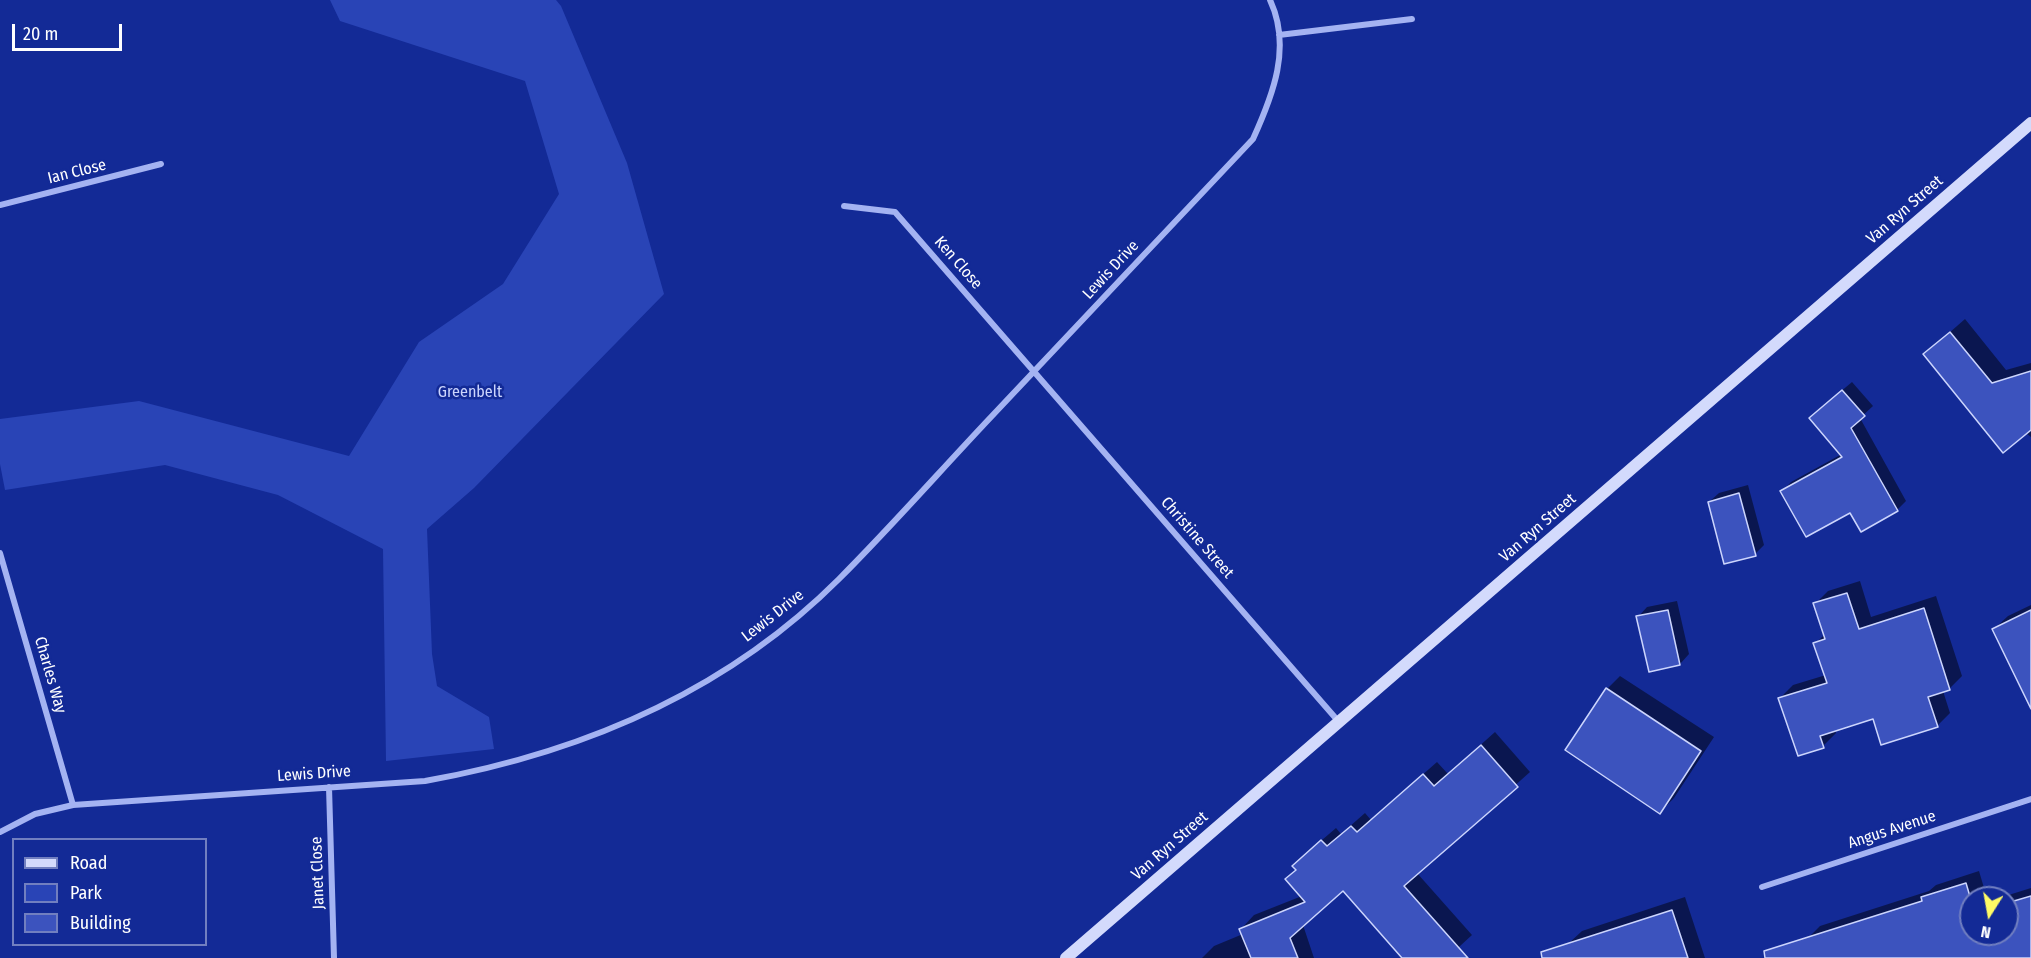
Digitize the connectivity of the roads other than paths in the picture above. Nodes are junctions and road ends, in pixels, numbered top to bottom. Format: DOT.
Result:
graph roads {
  1 [pos="1270,0"];
  2 [pos="1412,19"];
  3 [pos="1279,35"];
  4 [pos="2031,123"];
  5 [pos="161,164"];
  6 [pos="0,205"];
  7 [pos="844,206"];
  8 [pos="1034,371"];
  9 [pos="0,553"];
  10 [pos="1339,722"];
  11 [pos="328,787"];
  12 [pos="2031,799"];
  13 [pos="73,805"];
  14 [pos="0,832"];
  15 [pos="1762,887"];
  16 [pos="334,958"];
  17 [pos="1066,958"];
  1 -- 3 [label="street, Lewis Drive"];
  2 -- 3 [label="street"];
  3 -- 8 [label="street, Lewis Drive"];
  4 -- 10 [label="street, Van Ryn Street"];
  5 -- 6 [label="street, Ian Close"];
  7 -- 8 [label="street, Ken Close"];
  8 -- 10 [label="street, Christine Street"];
  8 -- 11 [label="street, Lewis Drive"];
  9 -- 13 [label="street, Charles Way"];
  10 -- 17 [label="street, Van Ryn Street"];
  11 -- 13 [label="street, Lewis Drive"];
  11 -- 16 [label="street, Janet Close"];
  12 -- 15 [label="street, Angus Avenue"];
  13 -- 14 [label="street, Lewis Drive"];
}
